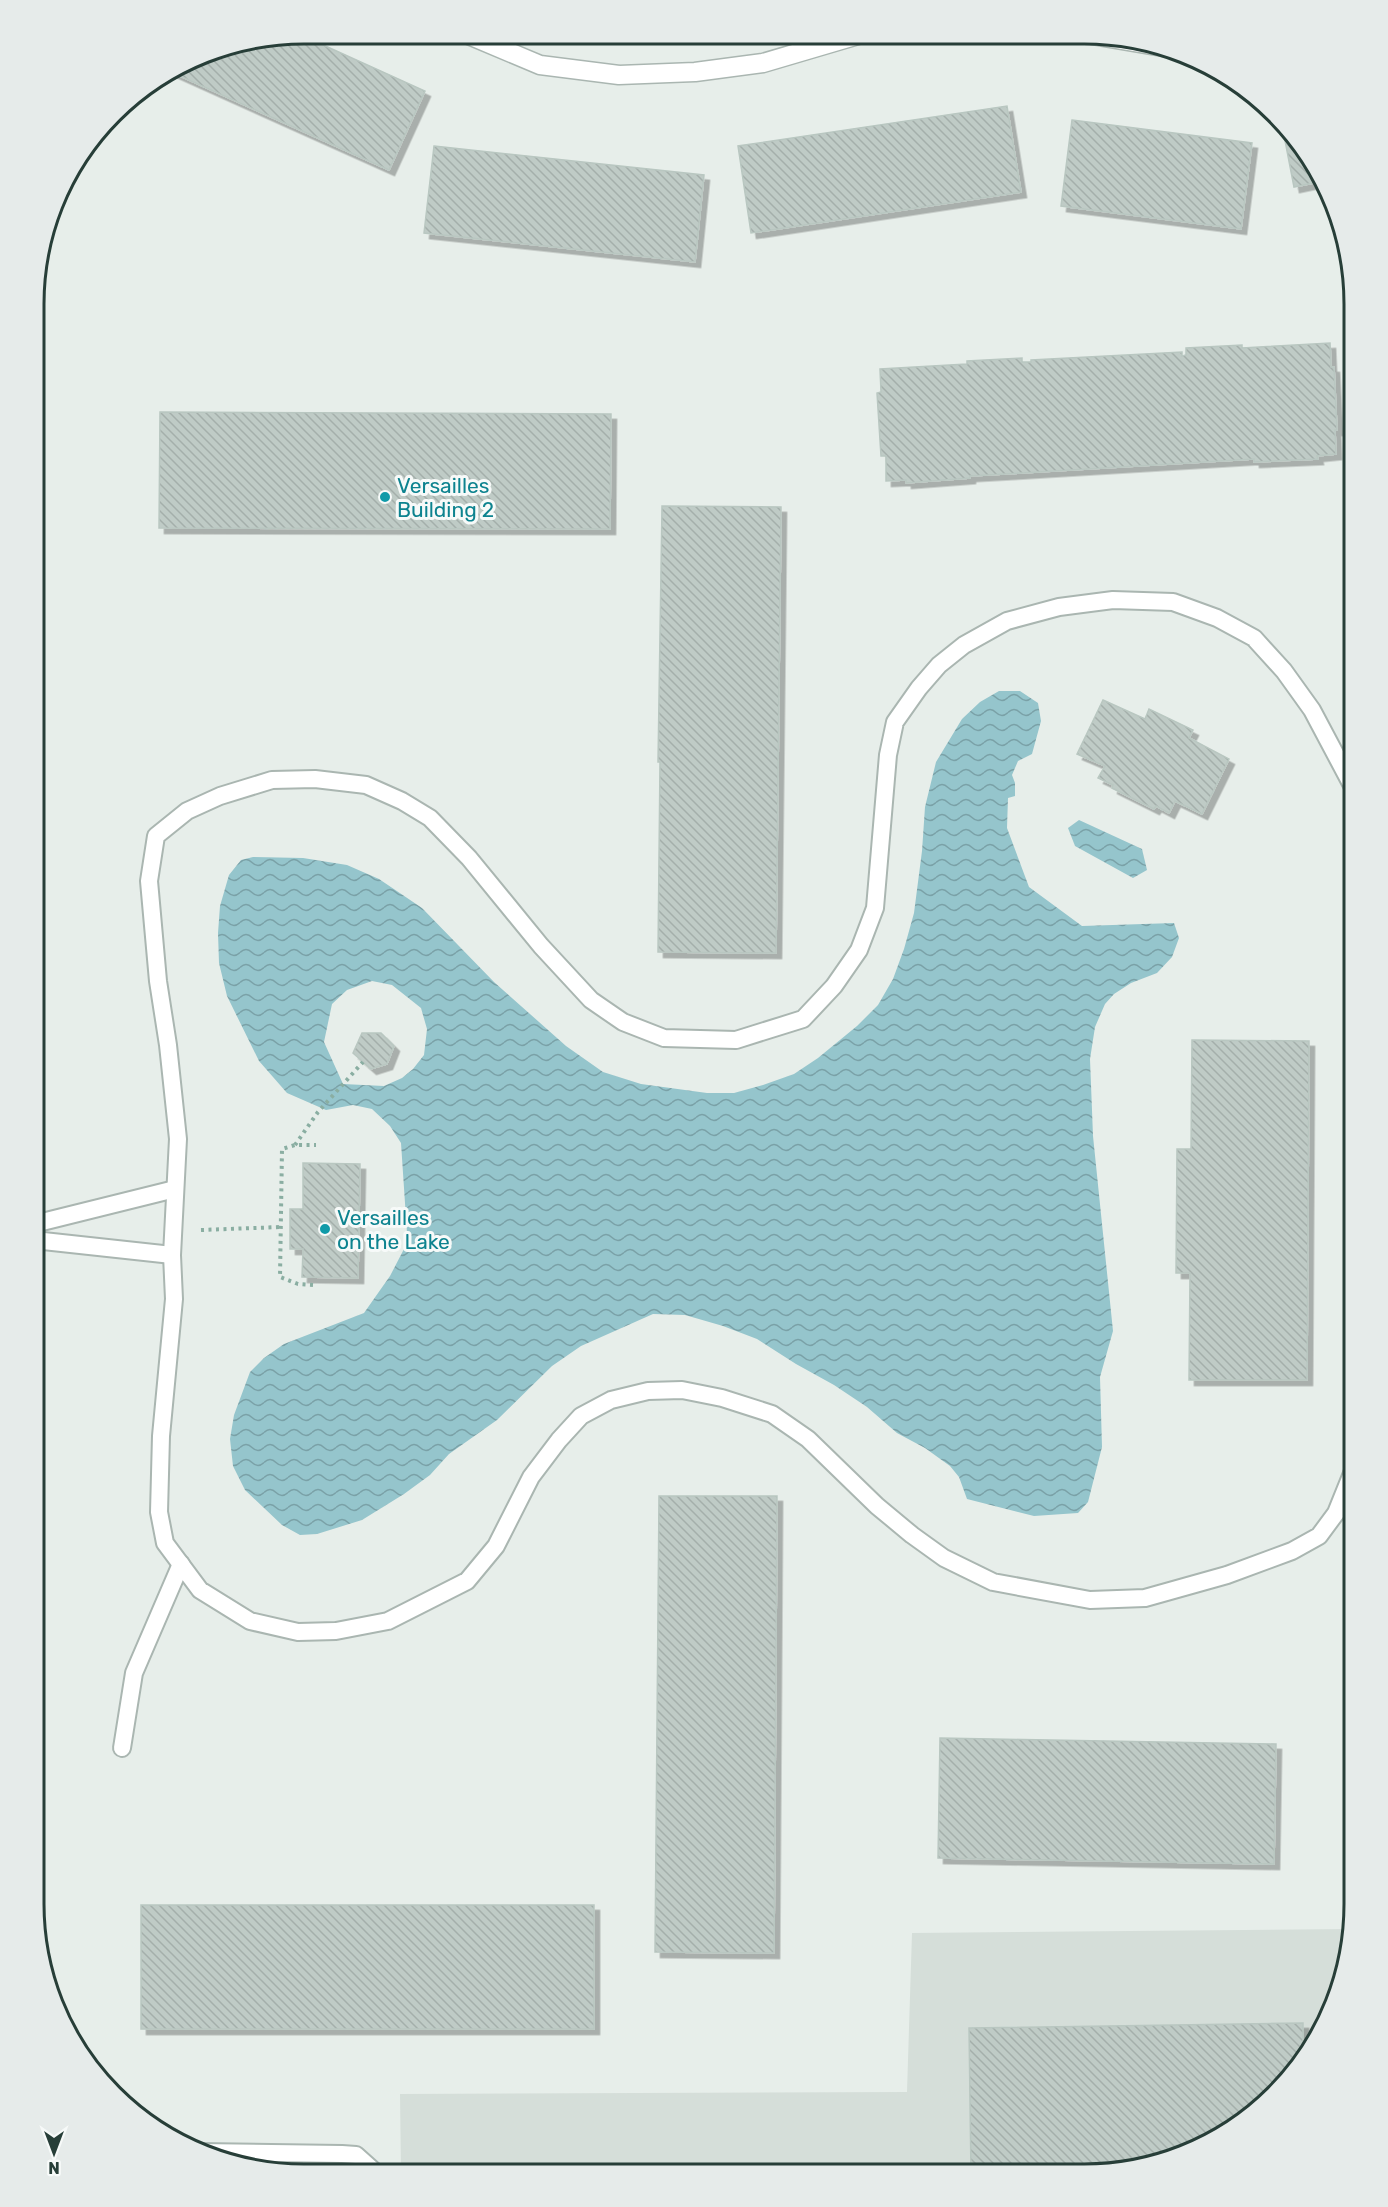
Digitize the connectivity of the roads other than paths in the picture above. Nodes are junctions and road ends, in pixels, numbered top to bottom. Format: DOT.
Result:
graph roads {
  1 [pos="490,44"];
  2 [pos="827,44"];
  3 [pos="1344,770"];
  4 [pos="175,1189"];
  5 [pos="44,1222"];
  6 [pos="44,1241"];
  7 [pos="172,1255"];
  8 [pos="1344,1493"];
  9 [pos="181,1564"];
  10 [pos="122,1748"];
  11 [pos="228,2152"];
  12 [pos="365,2164"];
  1 -- 2 [label="street"];
  3 -- 4 [label="lane"];
  4 -- 5 [label="lane"];
  4 -- 7 [label="lane"];
  6 -- 7 [label="lane"];
  7 -- 9 [label="lane"];
  8 -- 9 [label="lane"];
  9 -- 10 [label="lane"];
  11 -- 12 [label="lane"];
}
